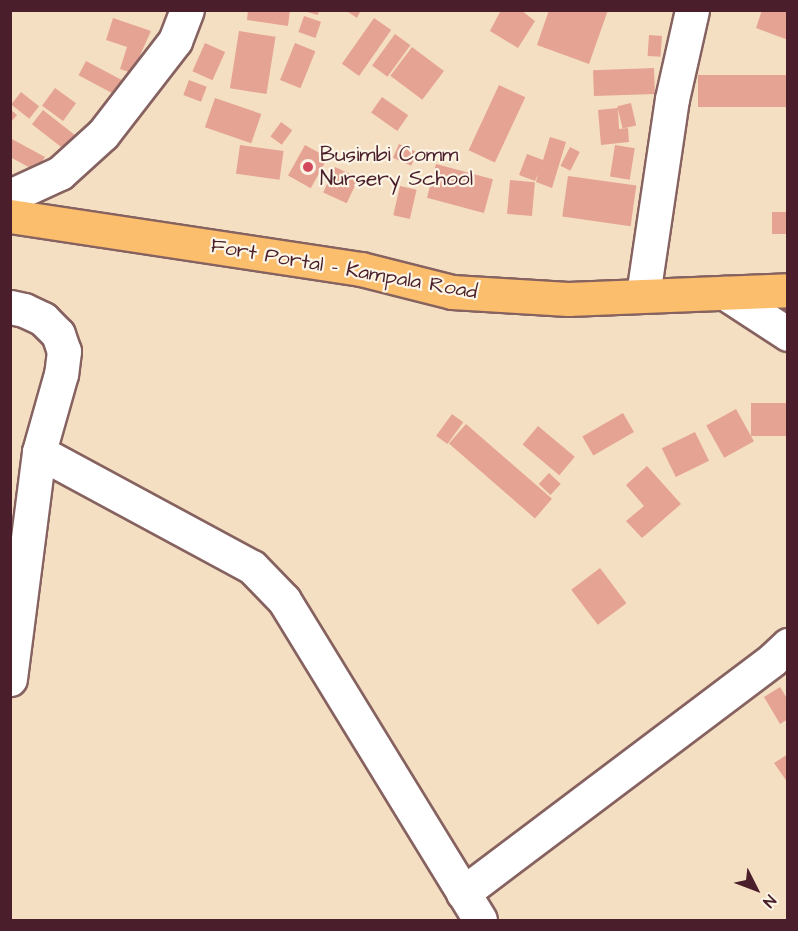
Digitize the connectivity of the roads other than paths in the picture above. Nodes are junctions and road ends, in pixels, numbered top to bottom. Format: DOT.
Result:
graph roads {
  1 [pos="187,10"];
  2 [pos="692,10"];
  3 [pos="10,196"];
  4 [pos="10,216"];
  5 [pos="788,290"];
  6 [pos="725,292"];
  7 [pos="643,295"];
  8 [pos="10,307"];
  9 [pos="788,334"];
  10 [pos="39,452"];
  11 [pos="788,645"];
  12 [pos="10,679"];
  13 [pos="463,893"];
  14 [pos="480,921"];
  1 -- 3 [label="street"];
  2 -- 7 [label="street"];
  4 -- 7 [label="main road, Fort Portal - Kampala Road"];
  5 -- 6 [label="main road, Fort Portal - Kampala Road"];
  6 -- 7 [label="main road, Fort Portal - Kampala Road"];
  6 -- 9 [label="street"];
  8 -- 10 [label="street"];
  10 -- 12 [label="street"];
  10 -- 13 [label="street"];
  11 -- 13 [label="street"];
  13 -- 14 [label="street"];
}
